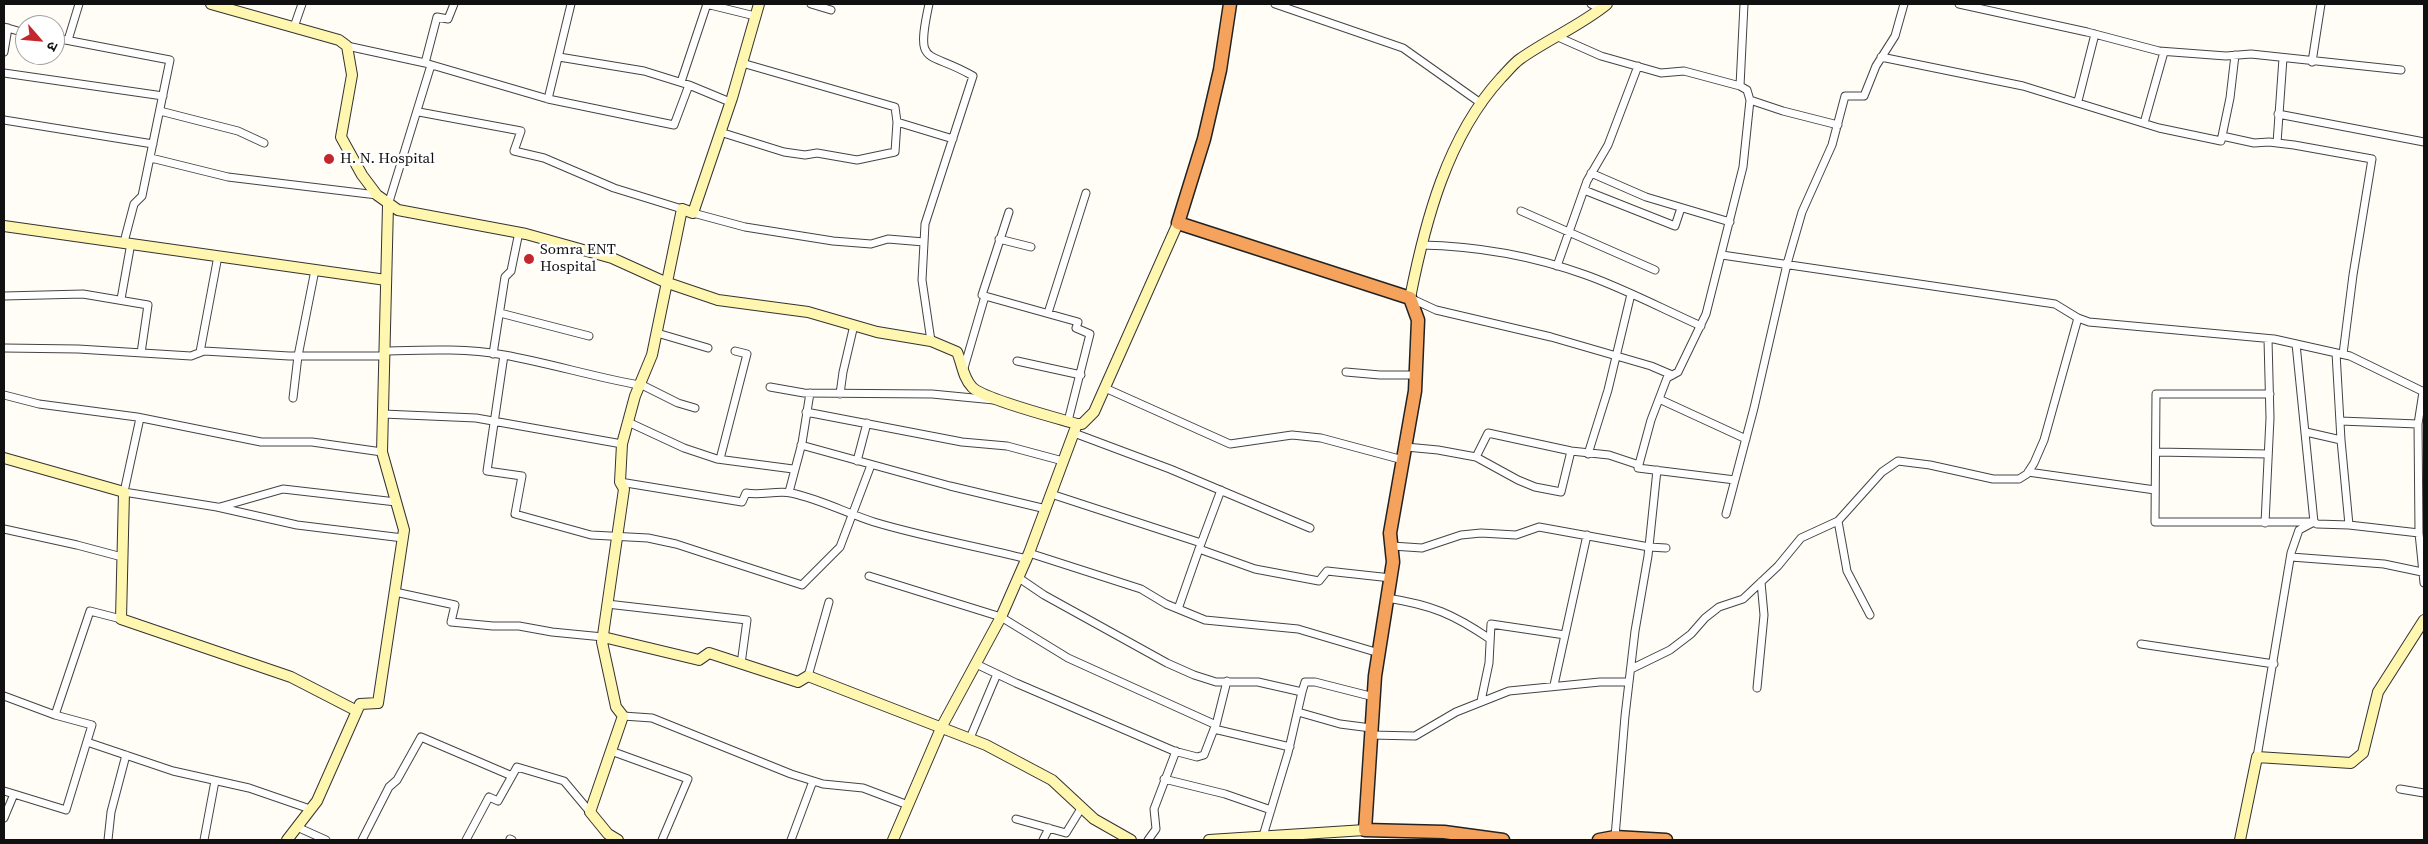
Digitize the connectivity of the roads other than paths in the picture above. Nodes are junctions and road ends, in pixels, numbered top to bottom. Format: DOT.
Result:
graph roads {
  1 [pos="79,4"];
  2 [pos="211,4"];
  3 [pos="302,4"];
  4 [pos="454,4"];
  5 [pos="569,4"];
  6 [pos="707,4"];
  7 [pos="759,4"];
  8 [pos="811,4"];
  9 [pos="929,4"];
  10 [pos="1230,4"];
  11 [pos="1275,4"];
  12 [pos="1744,4"];
  13 [pos="1904,4"];
  14 [pos="1959,4"];
  15 [pos="2321,4"];
  16 [pos="1599,6"];
  17 [pos="831,10"];
  18 [pos="755,16"];
  19 [pos="294,27"];
  20 [pos="6,28"];
  21 [pos="2095,34"];
  22 [pos="1558,37"];
  23 [pos="65,40"];
  24 [pos="68,40"];
  25 [pos="347,46"];
  26 [pos="4,52"];
  27 [pos="2164,52"];
  28 [pos="2235,55"];
  29 [pos="559,57"];
  30 [pos="1881,57"];
  31 [pos="2283,58"];
  32 [pos="2312,62"];
  33 [pos="742,63"];
  34 [pos="428,64"];
  35 [pos="1638,66"];
  36 [pos="2401,70"];
  37 [pos="4,73"];
  38 [pos="682,82"];
  39 [pos="690,85"];
  40 [pos="1740,86"];
  41 [pos="163,96"];
  42 [pos="548,99"];
  43 [pos="1750,100"];
  44 [pos="2078,101"];
  45 [pos="730,102"];
  46 [pos="1482,104"];
  47 [pos="160,110"];
  48 [pos="419,112"];
  49 [pos="2278,114"];
  50 [pos="4,120"];
  51 [pos="897,122"];
  52 [pos="2144,123"];
  53 [pos="1838,125"];
  54 [pos="720,132"];
  55 [pos="2222,136"];
  56 [pos="952,139"];
  57 [pos="2424,142"];
  58 [pos="264,143"];
  59 [pos="2277,143"];
  60 [pos="154,144"];
  61 [pos="151,158"];
  62 [pos="1591,173"];
  63 [pos="1584,190"];
  64 [pos="1086,193"];
  65 [pos="377,196"];
  66 [pos="388,205"];
  67 [pos="1681,208"];
  68 [pos="682,209"];
  69 [pos="1521,211"];
  70 [pos="1008,212"];
  71 [pos="693,213"];
  72 [pos="1730,222"];
  73 [pos="1178,223"];
  74 [pos="4,226"];
  75 [pos="519,232"];
  76 [pos="1570,232"];
  77 [pos="999,239"];
  78 [pos="924,242"];
  79 [pos="128,243"];
  80 [pos="1421,245"];
  81 [pos="1032,247"];
  82 [pos="1722,255"];
  83 [pos="218,256"];
  84 [pos="1787,264"];
  85 [pos="1557,266"];
  86 [pos="315,270"];
  87 [pos="1655,270"];
  88 [pos="386,280"];
  89 [pos="665,282"];
  90 [pos="1631,294"];
  91 [pos="4,296"];
  92 [pos="986,296"];
  93 [pos="1410,298"];
  94 [pos="121,299"];
  95 [pos="500,313"];
  96 [pos="1048,313"];
  97 [pos="2078,318"];
  98 [pos="854,325"];
  99 [pos="1701,326"];
  100 [pos="657,333"];
  101 [pos="589,336"];
  102 [pos="2268,338"];
  103 [pos="931,341"];
  104 [pos="2296,344"];
  105 [pos="4,348"];
  106 [pos="708,348"];
  107 [pos="735,351"];
  108 [pos="200,352"];
  109 [pos="141,353"];
  110 [pos="384,353"];
  111 [pos="2339,353"];
  112 [pos="493,354"];
  113 [pos="504,355"];
  114 [pos="298,356"];
  115 [pos="1616,357"];
  116 [pos="1017,361"];
  117 [pos="964,368"];
  118 [pos="1346,372"];
  119 [pos="1081,375"];
  120 [pos="1416,375"];
  121 [pos="1672,376"];
  122 [pos="640,384"];
  123 [pos="770,387"];
  124 [pos="1105,388"];
  125 [pos="2424,392"];
  126 [pos="810,394"];
  127 [pos="840,394"];
  128 [pos="2270,394"];
  129 [pos="4,396"];
  130 [pos="293,398"];
  131 [pos="1659,399"];
  132 [pos="1000,401"];
  133 [pos="695,408"];
  134 [pos="806,412"];
  135 [pos="383,414"];
  136 [pos="140,418"];
  137 [pos="495,421"];
  138 [pos="2340,421"];
  139 [pos="628,422"];
  140 [pos="867,423"];
  141 [pos="2418,424"];
  142 [pos="1073,426"];
  143 [pos="2306,432"];
  144 [pos="1746,439"];
  145 [pos="2341,440"];
  146 [pos="622,444"];
  147 [pos="801,445"];
  148 [pos="1571,451"];
  149 [pos="382,452"];
  150 [pos="2156,452"];
  151 [pos="1404,453"];
  152 [pos="1588,454"];
  153 [pos="2268,454"];
  154 [pos="1476,457"];
  155 [pos="4,458"];
  156 [pos="720,459"];
  157 [pos="857,461"];
  158 [pos="1063,461"];
  159 [pos="871,465"];
  160 [pos="1639,465"];
  161 [pos="793,469"];
  162 [pos="1657,470"];
  163 [pos="2028,472"];
  164 [pos="1735,480"];
  165 [pos="620,482"];
  166 [pos="1221,490"];
  167 [pos="2155,490"];
  168 [pos="124,492"];
  169 [pos="789,492"];
  170 [pos="1051,494"];
  171 [pos="396,502"];
  172 [pos="217,507"];
  173 [pos="1046,509"];
  174 [pos="854,514"];
  175 [pos="1726,514"];
  176 [pos="1838,521"];
  177 [pos="2314,522"];
  178 [pos="2265,523"];
  179 [pos="2349,525"];
  180 [pos="1310,528"];
  181 [pos="4,529"];
  182 [pos="2419,533"];
  183 [pos="617,535"];
  184 [pos="1588,535"];
  185 [pos="403,538"];
  186 [pos="1200,546"];
  187 [pos="1392,546"];
  188 [pos="1649,547"];
  189 [pos="1666,548"];
  190 [pos="1028,556"];
  191 [pos="122,557"];
  192 [pos="2291,558"];
  193 [pos="2422,572"];
  194 [pos="869,576"];
  195 [pos="1019,578"];
  196 [pos="1390,578"];
  197 [pos="1761,582"];
  198 [pos="2424,583"];
  199 [pos="395,592"];
  200 [pos="1387,598"];
  201 [pos="829,602"];
  202 [pos="608,604"];
  203 [pos="1178,609"];
  204 [pos="1870,615"];
  205 [pos="1002,617"];
  206 [pos="121,619"];
  207 [pos="2424,620"];
  208 [pos="1565,635"];
  209 [pos="603,637"];
  210 [pos="1490,639"];
  211 [pos="2141,644"];
  212 [pos="1379,653"];
  213 [pos="741,664"];
  214 [pos="976,664"];
  215 [pos="2274,664"];
  216 [pos="1631,669"];
  217 [pos="997,674"];
  218 [pos="808,676"];
  219 [pos="1227,681"];
  220 [pos="1629,682"];
  221 [pos="1554,686"];
  222 [pos="1757,688"];
  223 [pos="1302,692"];
  224 [pos="4,696"];
  225 [pos="1374,697"];
  226 [pos="1481,702"];
  227 [pos="357,711"];
  228 [pos="1298,712"];
  229 [pos="55,715"];
  230 [pos="623,716"];
  231 [pos="942,726"];
  232 [pos="1215,727"];
  233 [pos="1371,732"];
  234 [pos="970,738"];
  235 [pos="87,742"];
  236 [pos="1290,746"];
  237 [pos="611,752"];
  238 [pos="1176,752"];
  239 [pos="126,755"];
  240 [pos="2257,757"];
  241 [pos="512,776"];
  242 [pos="1164,779"];
  243 [pos="215,781"];
  244 [pos="813,781"];
  245 [pos="2400,789"];
  246 [pos="4,791"];
  247 [pos="2424,793"];
  248 [pos="14,794"];
  249 [pos="908,805"];
  250 [pos="1082,807"];
  251 [pos="310,809"];
  252 [pos="1271,810"];
  253 [pos="590,812"];
  254 [pos="4,818"];
  255 [pos="1016,819"];
  256 [pos="297,827"];
  257 [pos="1049,828"];
  258 [pos="1365,835"];
  259 [pos="1264,836"];
  260 [pos="1615,837"];
  261 [pos="1251,839"];
  262 [pos="108,840"];
  263 [pos="204,840"];
  264 [pos="287,840"];
  265 [pos="326,840"];
  266 [pos="362,840"];
  267 [pos="466,840"];
  268 [pos="618,840"];
  269 [pos="662,840"];
  270 [pos="791,840"];
  271 [pos="893,840"];
  272 [pos="1043,840"];
  273 [pos="1130,840"];
  274 [pos="1148,840"];
  275 [pos="1209,840"];
  276 [pos="1503,840"];
  277 [pos="1599,840"];
  278 [pos="1666,840"];
  279 [pos="2240,840"];
  1 -- 24 [label="street"];
  2 -- 19 [label="street"];
  3 -- 19 [label="street"];
  4 -- 34 [label="street"];
  5 -- 29 [label="street"];
  6 -- 18 [label="street"];
  6 -- 38 [label="street"];
  7 -- 18 [label="street"];
  8 -- 17 [label="street"];
  9 -- 56 [label="street"];
  10 -- 73 [label="highway"];
  11 -- 46 [label="street"];
  12 -- 40 [label="street"];
  13 -- 30 [label="street"];
  14 -- 21 [label="street"];
  15 -- 32 [label="street"];
  16 -- 22 [label="street"];
  18 -- 33 [label="street"];
  19 -- 25 [label="street"];
  20 -- 26 [label="street"];
  21 -- 27 [label="street"];
  21 -- 44 [label="street"];
  22 -- 35 [label="street"];
  22 -- 46 [label="street"];
  23 -- 24 [label="street"];
  24 -- 41 [label="street"];
  25 -- 34 [label="street"];
  25 -- 65 [label="street"];
  27 -- 28 [label="street"];
  27 -- 52 [label="street"];
  28 -- 31 [label="street"];
  28 -- 55 [label="street"];
  29 -- 38 [label="street"];
  29 -- 42 [label="street"];
  30 -- 44 [label="street"];
  30 -- 53 [label="street"];
  31 -- 32 [label="street"];
  31 -- 49 [label="street"];
  32 -- 36 [label="street"];
  33 -- 45 [label="street"];
  33 -- 51 [label="street"];
  34 -- 42 [label="street"];
  34 -- 48 [label="street"];
  35 -- 40 [label="street"];
  35 -- 62 [label="street"];
  37 -- 41 [label="street"];
  38 -- 39 [label="street"];
  39 -- 42 [label="street"];
  39 -- 45 [label="street"];
  40 -- 43 [label="street"];
  41 -- 47 [label="street"];
  43 -- 53 [label="street"];
  43 -- 72 [label="street"];
  44 -- 52 [label="street"];
  45 -- 54 [label="street"];
  46 -- 80 [label="street"];
  47 -- 58 [label="street"];
  47 -- 60 [label="street"];
  48 -- 66 [label="street"];
  48 -- 68 [label="street"];
  49 -- 57 [label="street"];
  49 -- 59 [label="street"];
  50 -- 60 [label="street"];
  51 -- 54 [label="street"];
  51 -- 56 [label="street"];
  52 -- 55 [label="street"];
  53 -- 84 [label="street"];
  54 -- 71 [label="street"];
  55 -- 59 [label="street"];
  56 -- 78 [label="street"];
  59 -- 111 [label="street"];
  60 -- 61 [label="street"];
  61 -- 65 [label="street"];
  61 -- 79 [label="street"];
  62 -- 63 [label="street"];
  62 -- 67 [label="street"];
  63 -- 67 [label="street"];
  63 -- 76 [label="street"];
  64 -- 96 [label="street"];
  65 -- 66 [label="street"];
  66 -- 75 [label="street"];
  66 -- 88 [label="street"];
  67 -- 72 [label="street"];
  68 -- 71 [label="street"];
  68 -- 89 [label="street"];
  69 -- 76 [label="street"];
  70 -- 77 [label="street"];
  71 -- 78 [label="street"];
  72 -- 82 [label="street"];
  73 -- 93 [label="highway"];
  73 -- 124 [label="street"];
  74 -- 79 [label="street"];
  75 -- 89 [label="street"];
  75 -- 95 [label="street"];
  76 -- 85 [label="street"];
  76 -- 87 [label="street"];
  77 -- 81 [label="street"];
  77 -- 92 [label="street"];
  78 -- 103 [label="street"];
  79 -- 83 [label="street"];
  79 -- 94 [label="street"];
  80 -- 85 [label="street"];
  80 -- 93 [label="street"];
  82 -- 84 [label="street"];
  82 -- 99 [label="street"];
  83 -- 86 [label="street"];
  83 -- 108 [label="street"];
  84 -- 97 [label="street"];
  84 -- 144 [label="street"];
  85 -- 90 [label="street"];
  86 -- 88 [label="street"];
  86 -- 114 [label="street"];
  88 -- 110 [label="street"];
  89 -- 98 [label="street"];
  89 -- 100 [label="street"];
  90 -- 99 [label="street"];
  90 -- 115 [label="street"];
  91 -- 94 [label="street"];
  92 -- 96 [label="street"];
  92 -- 117 [label="street"];
  93 -- 115 [label="street"];
  93 -- 120 [label="highway"];
  94 -- 109 [label="street"];
  95 -- 101 [label="street"];
  95 -- 112 [label="street"];
  96 -- 119 [label="street"];
  97 -- 102 [label="street"];
  97 -- 163 [label="street"];
  98 -- 103 [label="street"];
  98 -- 127 [label="street"];
  99 -- 121 [label="street"];
  100 -- 106 [label="street"];
  100 -- 122 [label="street"];
  102 -- 104 [label="street"];
  102 -- 128 [label="street"];
  103 -- 117 [label="street"];
  104 -- 111 [label="street"];
  104 -- 143 [label="street"];
  105 -- 109 [label="street"];
  107 -- 156 [label="street"];
  108 -- 109 [label="street"];
  108 -- 114 [label="street"];
  110 -- 112 [label="street"];
  110 -- 114 [label="street"];
  110 -- 135 [label="street"];
  111 -- 125 [label="street"];
  111 -- 138 [label="street"];
  112 -- 113 [label="street"];
  113 -- 122 [label="street"];
  113 -- 137 [label="street"];
  114 -- 130 [label="street"];
  115 -- 121 [label="street"];
  115 -- 152 [label="street"];
  116 -- 119 [label="street"];
  117 -- 132 [label="street"];
  118 -- 120 [label="street"];
  119 -- 142 [label="street"];
  120 -- 151 [label="highway"];
  121 -- 131 [label="street"];
  122 -- 133 [label="street"];
  122 -- 139 [label="street"];
  123 -- 126 [label="street"];
  124 -- 142 [label="street"];
  124 -- 151 [label="street"];
  125 -- 141 [label="street"];
  126 -- 127 [label="street"];
  126 -- 134 [label="street"];
  127 -- 132 [label="street"];
  128 -- 150 [label="street"];
  128 -- 153 [label="street"];
  129 -- 136 [label="street"];
  131 -- 144 [label="street"];
  131 -- 160 [label="street"];
  132 -- 142 [label="street"];
  134 -- 140 [label="street"];
  134 -- 147 [label="street"];
  135 -- 137 [label="street"];
  135 -- 149 [label="street"];
  136 -- 149 [label="street"];
  136 -- 168 [label="street"];
  137 -- 146 [label="street"];
  137 -- 183 [label="street"];
  138 -- 141 [label="street"];
  138 -- 145 [label="street"];
  139 -- 146 [label="street"];
  139 -- 156 [label="street"];
  140 -- 157 [label="street"];
  140 -- 158 [label="street"];
  141 -- 182 [label="street"];
  142 -- 158 [label="street"];
  142 -- 166 [label="street"];
  143 -- 145 [label="street"];
  143 -- 177 [label="street"];
  144 -- 164 [label="street"];
  145 -- 179 [label="street"];
  146 -- 165 [label="street"];
  147 -- 157 [label="street"];
  147 -- 161 [label="street"];
  148 -- 152 [label="street"];
  148 -- 154 [label="street"];
  148 -- 154 [label="street"];
  149 -- 171 [label="street"];
  150 -- 153 [label="street"];
  150 -- 167 [label="street"];
  151 -- 154 [label="street"];
  151 -- 187 [label="highway"];
  152 -- 160 [label="street"];
  153 -- 178 [label="street"];
  155 -- 168 [label="street"];
  156 -- 161 [label="street"];
  157 -- 159 [label="street"];
  158 -- 170 [label="street"];
  159 -- 173 [label="street"];
  159 -- 174 [label="street"];
  160 -- 162 [label="street"];
  161 -- 169 [label="street"];
  162 -- 164 [label="street"];
  162 -- 188 [label="street"];
  163 -- 167 [label="street"];
  163 -- 176 [label="street"];
  164 -- 175 [label="street"];
  165 -- 169 [label="street"];
  165 -- 183 [label="street"];
  166 -- 180 [label="street"];
  166 -- 186 [label="street"];
  167 -- 178 [label="street"];
  168 -- 172 [label="street"];
  168 -- 191 [label="street"];
  169 -- 174 [label="street"];
  170 -- 173 [label="street"];
  170 -- 186 [label="street"];
  171 -- 172 [label="street"];
  171 -- 185 [label="street"];
  172 -- 185 [label="street"];
  173 -- 190 [label="street"];
  174 -- 183 [label="street"];
  174 -- 190 [label="street"];
  176 -- 197 [label="street"];
  176 -- 204 [label="street"];
  177 -- 178 [label="street"];
  177 -- 179 [label="street"];
  177 -- 192 [label="street"];
  179 -- 182 [label="street"];
  181 -- 191 [label="street"];
  182 -- 193 [label="street"];
  183 -- 202 [label="street"];
  184 -- 187 [label="street"];
  184 -- 188 [label="street"];
  184 -- 208 [label="street"];
  185 -- 199 [label="street"];
  186 -- 196 [label="street"];
  186 -- 203 [label="street"];
  187 -- 196 [label="highway"];
  188 -- 189 [label="street"];
  188 -- 216 [label="street"];
  190 -- 195 [label="street"];
  190 -- 203 [label="street"];
  191 -- 206 [label="street"];
  192 -- 193 [label="street"];
  192 -- 215 [label="street"];
  193 -- 198 [label="street"];
  194 -- 205 [label="street"];
  195 -- 205 [label="street"];
  195 -- 219 [label="street"];
  196 -- 200 [label="highway"];
  197 -- 216 [label="street"];
  197 -- 222 [label="street"];
  199 -- 209 [label="street"];
  199 -- 227 [label="street"];
  200 -- 210 [label="street"];
  200 -- 212 [label="highway"];
  201 -- 218 [label="street"];
  202 -- 209 [label="street"];
  202 -- 213 [label="street"];
  203 -- 212 [label="street"];
  205 -- 214 [label="street"];
  205 -- 232 [label="street"];
  206 -- 227 [label="street"];
  206 -- 229 [label="street"];
  207 -- 240 [label="street"];
  208 -- 210 [label="street"];
  208 -- 221 [label="street"];
  209 -- 213 [label="street"];
  209 -- 230 [label="street"];
  210 -- 226 [label="street"];
  211 -- 215 [label="street"];
  212 -- 225 [label="highway"];
  213 -- 218 [label="street"];
  214 -- 217 [label="street"];
  214 -- 231 [label="street"];
  215 -- 240 [label="street"];
  216 -- 220 [label="street"];
  217 -- 234 [label="street"];
  217 -- 238 [label="street"];
  218 -- 231 [label="street"];
  219 -- 223 [label="street"];
  219 -- 232 [label="street"];
  220 -- 221 [label="street"];
  220 -- 260 [label="street"];
  221 -- 226 [label="street"];
  223 -- 225 [label="street"];
  223 -- 228 [label="street"];
  224 -- 229 [label="street"];
  225 -- 233 [label="highway"];
  226 -- 233 [label="street"];
  227 -- 251 [label="street"];
  228 -- 233 [label="street"];
  228 -- 236 [label="street"];
  229 -- 235 [label="street"];
  230 -- 237 [label="street"];
  230 -- 244 [label="street"];
  231 -- 234 [label="street"];
  231 -- 249 [label="street"];
  232 -- 236 [label="street"];
  232 -- 238 [label="street"];
  233 -- 258 [label="highway"];
  234 -- 250 [label="street"];
  235 -- 239 [label="street"];
  235 -- 248 [label="street"];
  236 -- 252 [label="street"];
  237 -- 253 [label="street"];
  237 -- 269 [label="street"];
  238 -- 242 [label="street"];
  239 -- 243 [label="street"];
  239 -- 262 [label="street"];
  240 -- 279 [label="street"];
  241 -- 253 [label="street"];
  241 -- 266 [label="street"];
  241 -- 267 [label="street"];
  242 -- 252 [label="street"];
  242 -- 274 [label="street"];
  243 -- 251 [label="street"];
  243 -- 263 [label="street"];
  244 -- 249 [label="street"];
  244 -- 270 [label="street"];
  245 -- 247 [label="street"];
  246 -- 248 [label="street"];
  248 -- 254 [label="street"];
  249 -- 271 [label="street"];
  250 -- 257 [label="street"];
  250 -- 273 [label="street"];
  251 -- 256 [label="street"];
  252 -- 259 [label="street"];
  253 -- 268 [label="street"];
  255 -- 257 [label="street"];
  256 -- 264 [label="street"];
  256 -- 265 [label="street"];
  257 -- 272 [label="street"];
  258 -- 259 [label="street"];
  258 -- 276 [label="highway"];
  259 -- 261 [label="street"];
  260 -- 277 [label="highway"];
  260 -- 278 [label="highway"];
  261 -- 275 [label="street"];
}
